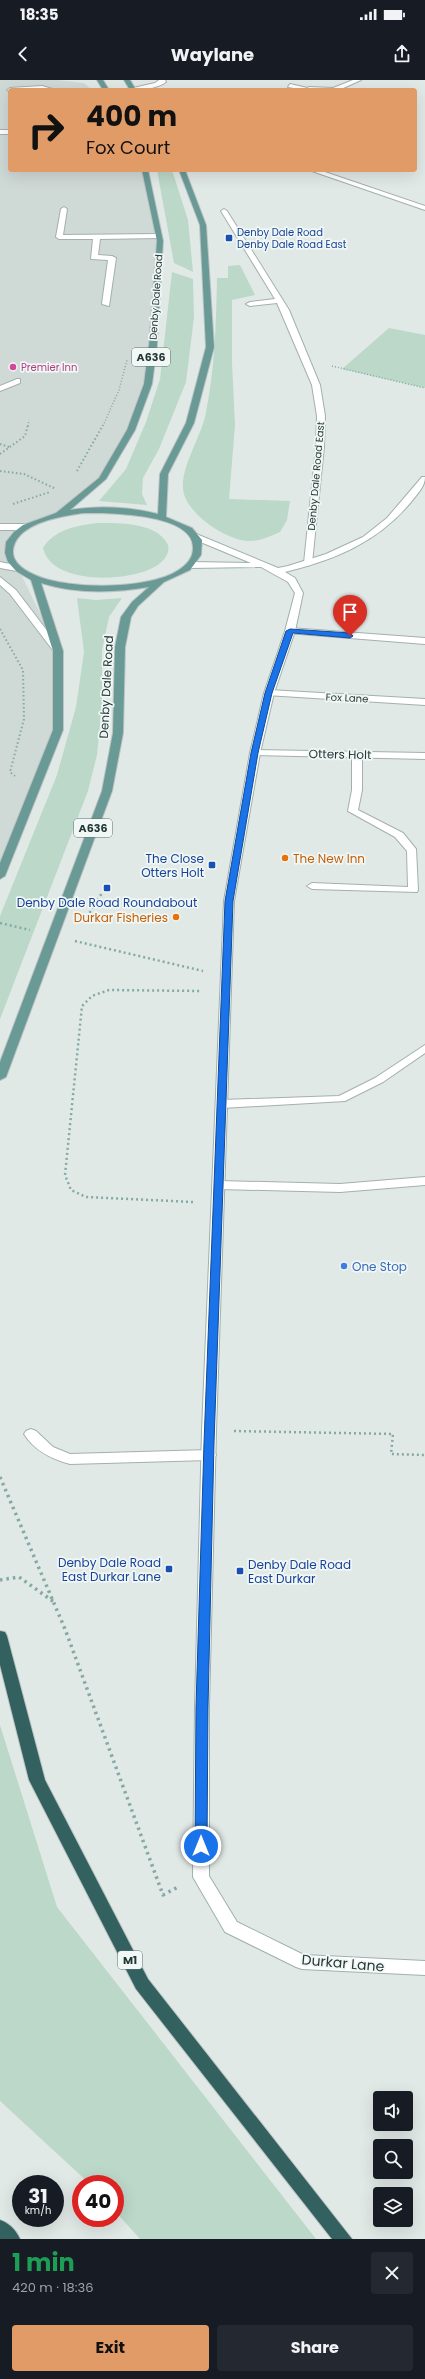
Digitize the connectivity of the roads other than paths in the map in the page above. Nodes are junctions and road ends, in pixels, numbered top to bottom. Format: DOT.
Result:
graph roads {
  1 [pos="162,80"];
  2 [pos="358,80"];
  3 [pos="290,86"];
  4 [pos="139,88"];
  5 [pos="302,88"];
  6 [pos="339,88"];
  7 [pos="8,91"];
  8 [pos="3,92"];
  9 [pos="145,172"];
  10 [pos="183,172"];
  11 [pos="318,172"];
  12 [pos="425,208"];
  13 [pos="64,209"];
  14 [pos="224,211"];
  15 [pos="159,236"];
  16 [pos="97,237"];
  17 [pos="278,301"];
  18 [pos="106,304"];
  19 [pos="250,304"];
  20 [pos="17,381"];
  21 [pos="0,389"];
  22 [pos="425,479"];
  23 [pos="59,514"];
  24 [pos="162,517"];
  25 [pos="0,527"];
  26 [pos="26,527"];
  27 [pos="194,536"];
  28 [pos="308,563"];
  29 [pos="0,565"];
  30 [pos="190,565"];
  31 [pos="262,566"];
  32 [pos="17,568"];
  33 [pos="277,571"];
  34 [pos="36,579"];
  35 [pos="0,580"];
  36 [pos="161,581"];
  37 [pos="290,631"];
  38 [pos="425,641"];
  39 [pos="58,651"];
  40 [pos="269,693"];
  41 [pos="425,702"];
  42 [pos="255,753"];
  43 [pos="357,754"];
  44 [pos="425,756"];
  45 [pos="0,876"];
  46 [pos="312,886"];
  47 [pos="425,1048"];
  48 [pos="0,1077"];
  49 [pos="222,1104"];
  50 [pos="425,1181"];
  51 [pos="219,1185"];
  52 [pos="31,1434"];
  53 [pos="209,1455"];
  54 [pos="0,1636"];
  55 [pos="425,1968"];
  56 [pos="0,2228"];
  57 [pos="10,2239"];
  58 [pos="342,2239"];
  1 -- 4 [label="street"];
  2 -- 6 [label="street"];
  3 -- 5 [label="street"];
  7 -- 8 [label="street"];
  9 -- 15 [label="main road, Denby Dale Road / A636"];
  10 -- 24 [label="main road"];
  11 -- 12 [label="street"];
  13 -- 16 [label="street"];
  14 -- 17 [label="street, Denby Dale Road East"];
  15 -- 16 [label="street"];
  15 -- 23 [label="main road, Denby Dale Road / A636"];
  16 -- 18 [label="street"];
  17 -- 19 [label="street"];
  17 -- 28 [label="street, Denby Dale Road East"];
  20 -- 21 [label="street"];
  22 -- 28 [label="street"];
  23 -- 24 [label="main road, Denby Dale Road"];
  23 -- 26 [label="main road, Denby Dale Road"];
  24 -- 27 [label="main road, Denby Dale Road"];
  25 -- 26 [label="street"];
  26 -- 32 [label="main road, Denby Dale Road"];
  27 -- 30 [label="main road"];
  27 -- 31 [label="street"];
  28 -- 33 [label="street"];
  29 -- 32 [label="street"];
  30 -- 31 [label="street"];
  30 -- 36 [label="main road, Denby Dale Road"];
  31 -- 33 [label="street"];
  32 -- 34 [label="main road, Denby Dale Road"];
  33 -- 37 [label="street"];
  34 -- 36 [label="main road, Denby Dale Road"];
  34 -- 39 [label="main road"];
  35 -- 39 [label="street"];
  36 -- 48 [label="main road, Denby Dale Road / A636"];
  37 -- 38 [label="street"];
  37 -- 40 [label="street"];
  39 -- 45 [label="main road"];
  40 -- 41 [label="street, Fox Lane"];
  40 -- 42 [label="street"];
  42 -- 43 [label="street, Otters Holt"];
  42 -- 49 [label="street"];
  43 -- 44 [label="street, Otters Holt"];
  43 -- 46 [label="street"];
  47 -- 49 [label="street"];
  49 -- 51 [label="street"];
  50 -- 51 [label="street"];
  51 -- 53 [label="street"];
  52 -- 53 [label="street"];
  53 -- 55 [label="street, Durkar Lane"];
  54 -- 58 [label="highway, M1"];
  56 -- 57 [label="highway"];
}
